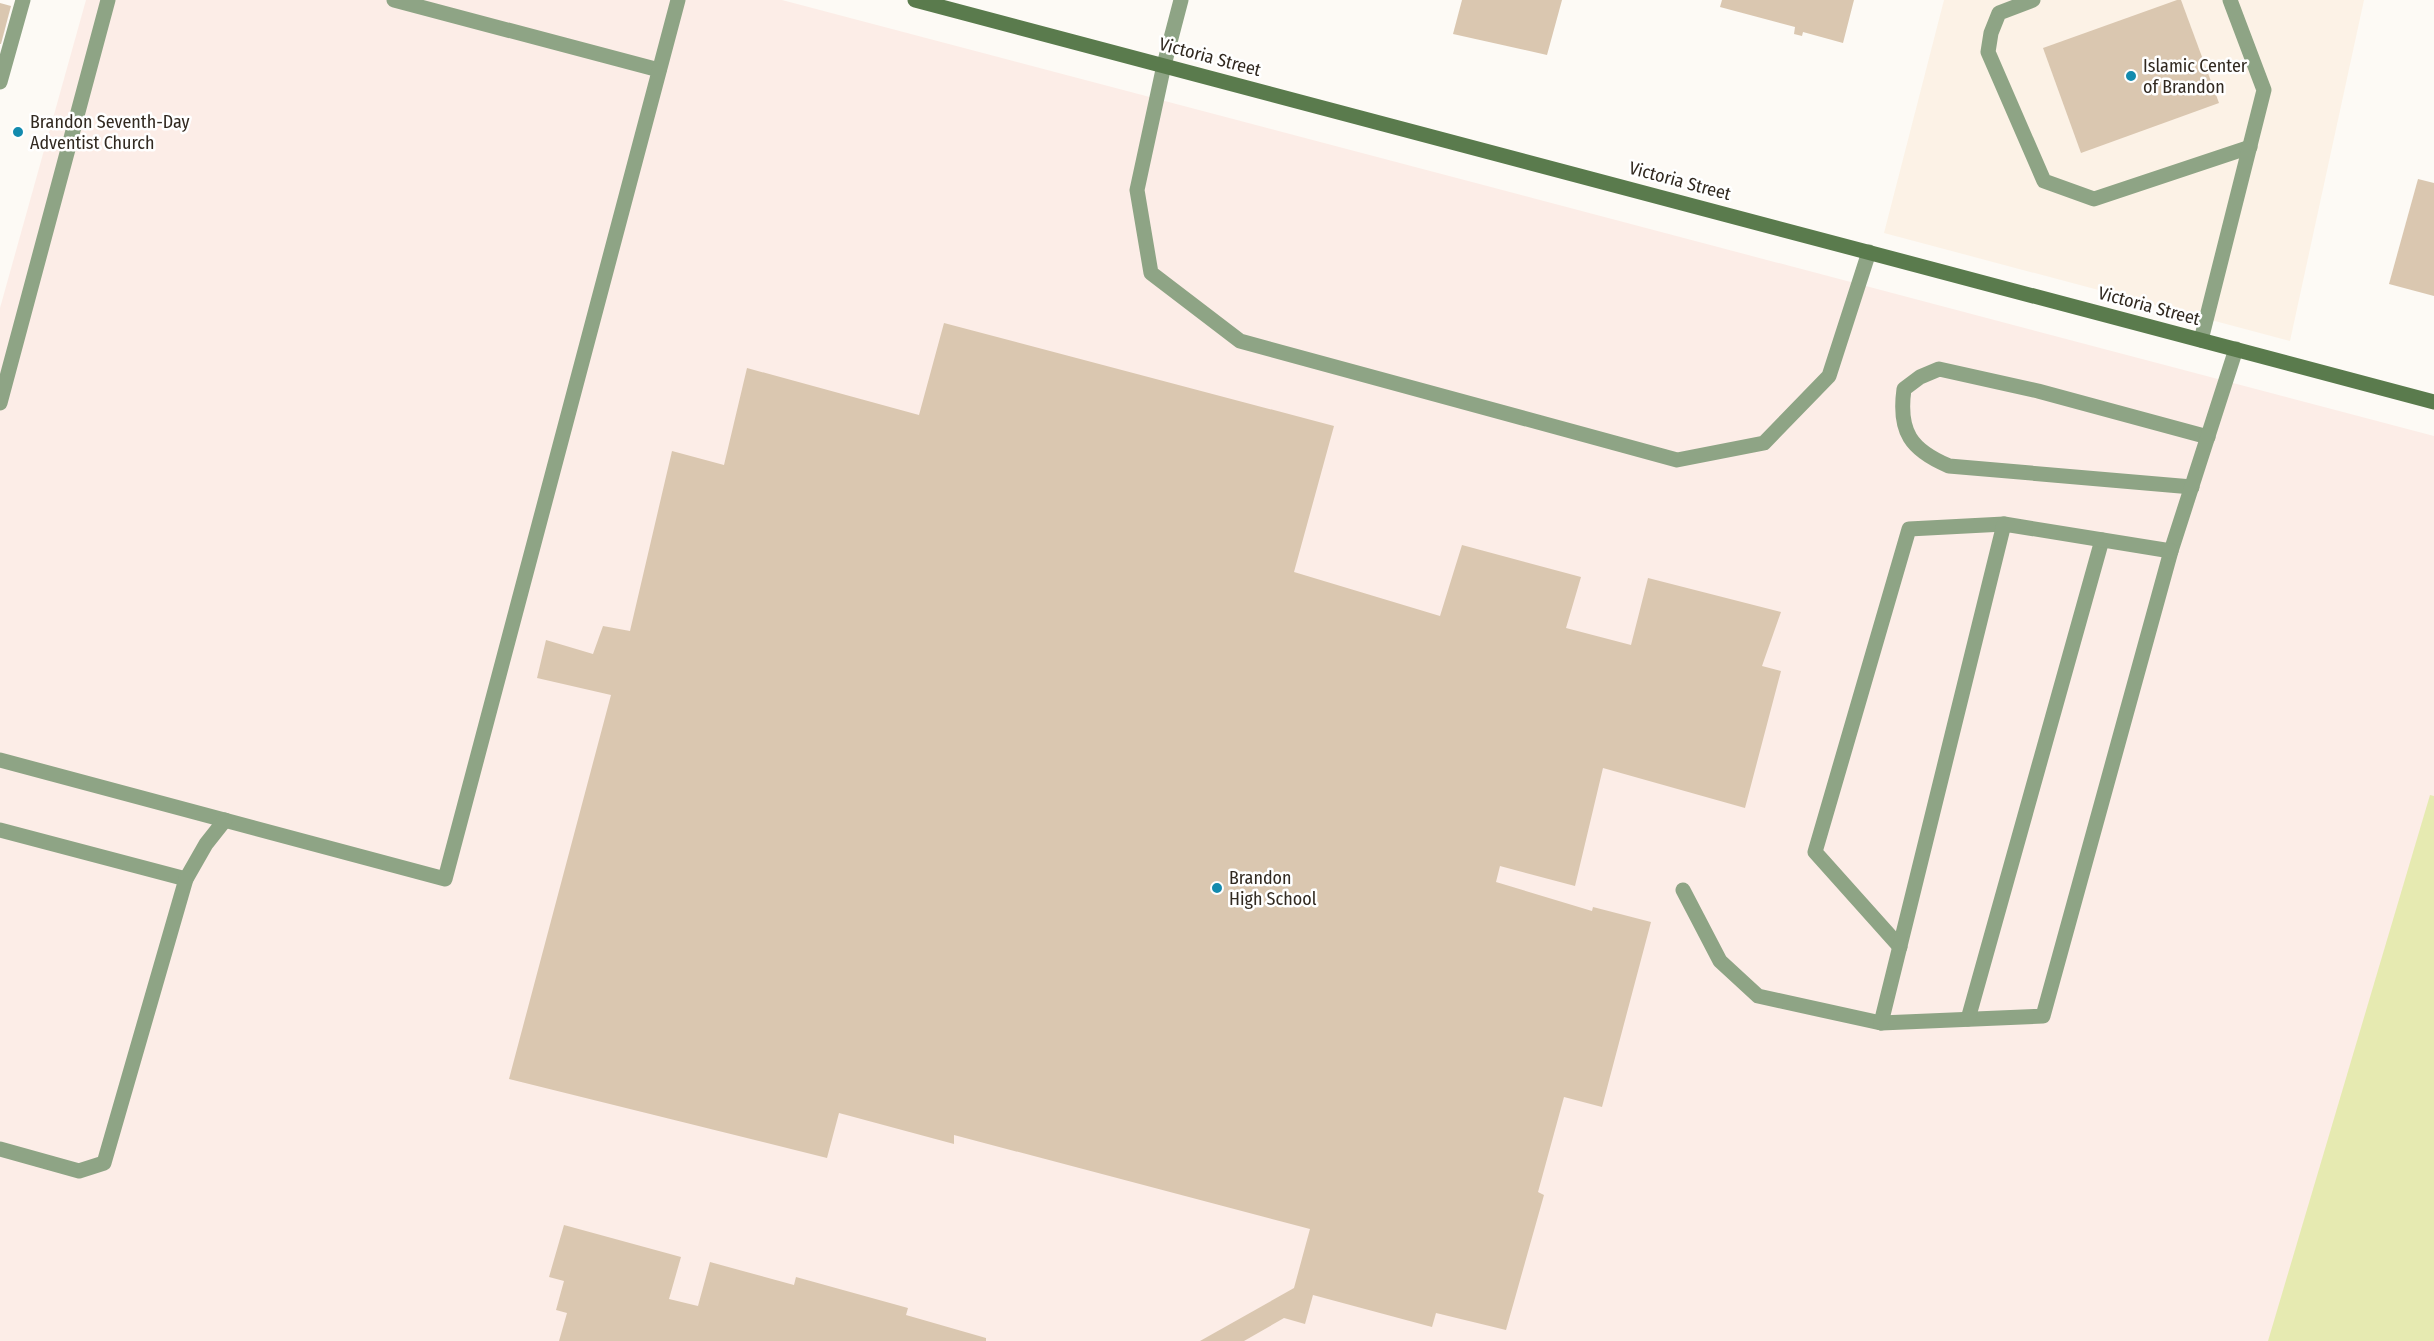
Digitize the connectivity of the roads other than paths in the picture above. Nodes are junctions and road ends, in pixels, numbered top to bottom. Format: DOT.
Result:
graph roads {
  1 [pos="23,0"];
  2 [pos="108,0"];
  3 [pos="394,0"];
  4 [pos="678,0"];
  5 [pos="915,0"];
  6 [pos="1181,0"];
  7 [pos="2033,0"];
  8 [pos="2230,0"];
  9 [pos="1164,65"];
  10 [pos="659,70"];
  11 [pos="0,82"];
  12 [pos="2250,147"];
  13 [pos="1869,252"];
  14 [pos="2202,340"];
  15 [pos="2236,349"];
  16 [pos="2434,402"];
  17 [pos="0,403"];
  18 [pos="2208,437"];
  19 [pos="2192,487"];
  20 [pos="2004,524"];
  21 [pos="2102,540"];
  22 [pos="2171,551"];
  23 [pos="0,760"];
  24 [pos="225,820"];
  25 [pos="0,830"];
  26 [pos="186,879"];
  27 [pos="1683,890"];
  28 [pos="1900,946"];
  29 [pos="1968,1019"];
  30 [pos="1881,1023"];
  31 [pos="0,1149"];
  1 -- 11 [label="street"];
  2 -- 17 [label="street"];
  3 -- 10 [label="street"];
  4 -- 10 [label="street"];
  5 -- 9 [label="street, Victoria Street"];
  6 -- 9 [label="street"];
  7 -- 12 [label="street"];
  8 -- 12 [label="street"];
  9 -- 13 [label="street, Victoria Street"];
  9 -- 13 [label="street"];
  10 -- 24 [label="street"];
  12 -- 14 [label="street"];
  13 -- 14 [label="street, Victoria Street"];
  14 -- 15 [label="street, Victoria Street"];
  15 -- 16 [label="street, Victoria Street"];
  15 -- 18 [label="street"];
  18 -- 19 [label="street"];
  18 -- 19 [label="street"];
  19 -- 22 [label="street"];
  20 -- 21 [label="street"];
  20 -- 28 [label="street"];
  20 -- 28 [label="street"];
  21 -- 22 [label="street"];
  21 -- 29 [label="street"];
  22 -- 29 [label="street"];
  23 -- 24 [label="street"];
  24 -- 26 [label="street"];
  25 -- 26 [label="street"];
  26 -- 31 [label="street"];
  27 -- 30 [label="street"];
  28 -- 30 [label="street"];
  29 -- 30 [label="street"];
}
